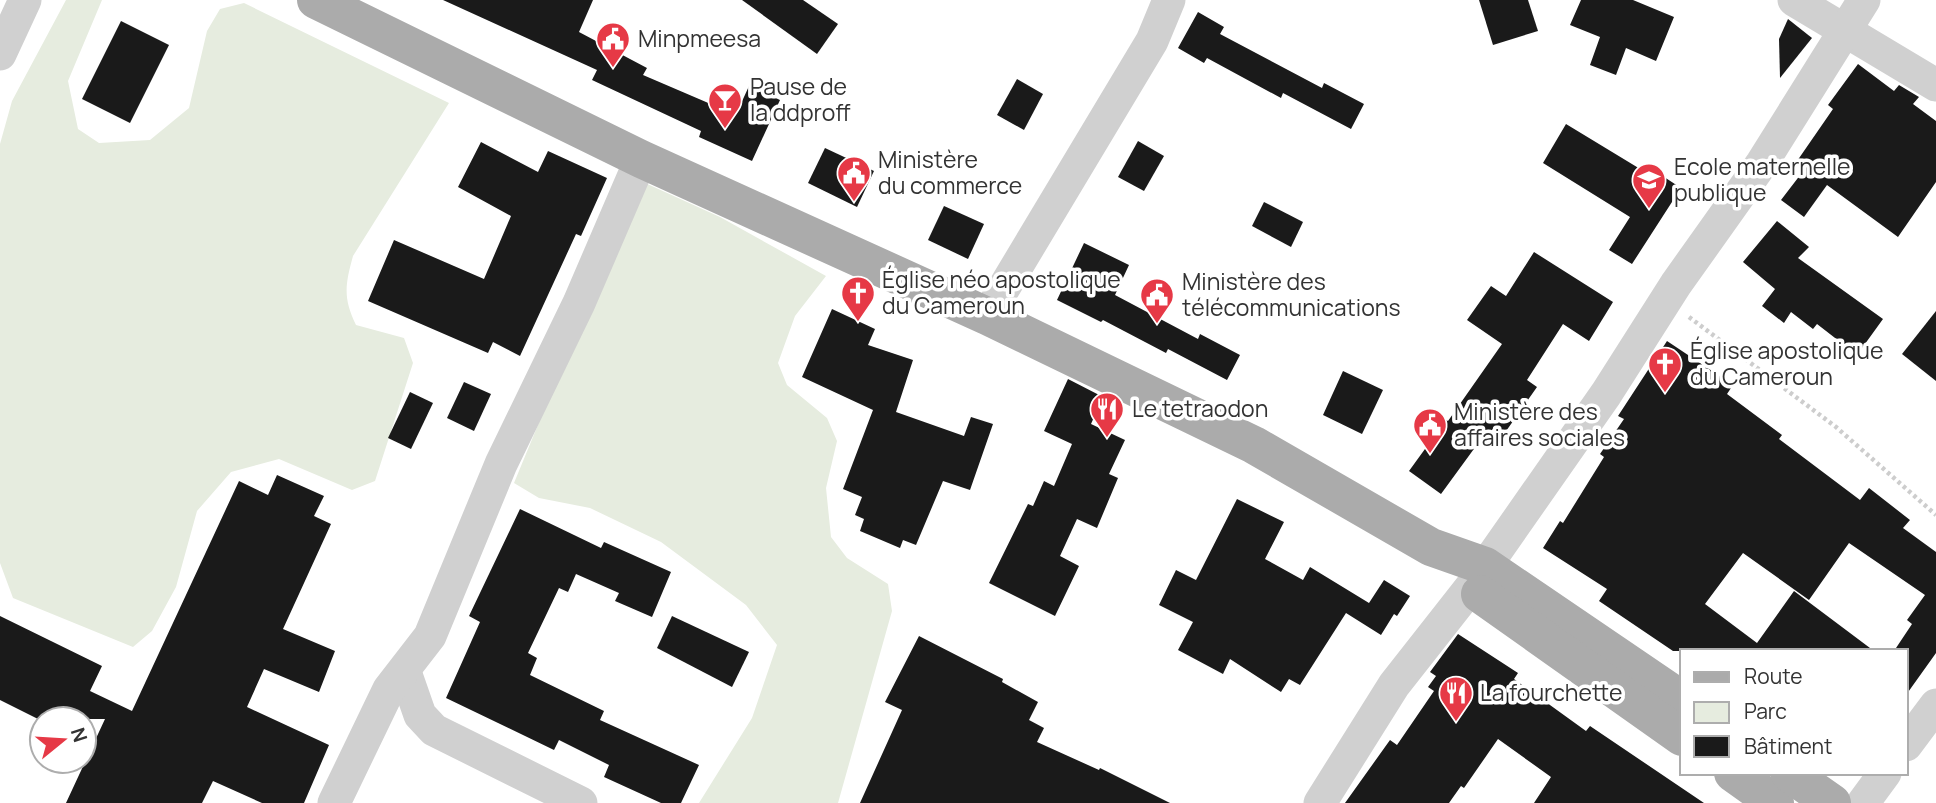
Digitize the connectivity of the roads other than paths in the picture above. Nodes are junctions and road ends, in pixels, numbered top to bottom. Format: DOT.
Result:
graph roads {
  1 [pos="24,0"];
  2 [pos="316,0"];
  3 [pos="1168,0"];
  4 [pos="1794,0"];
  5 [pos="1864,0"];
  6 [pos="1845,29"];
  7 [pos="0,54"];
  8 [pos="1936,85"];
  9 [pos="641,159"];
  10 [pos="987,316"];
  11 [pos="1478,576"];
  12 [pos="405,672"];
  13 [pos="1680,699"];
  14 [pos="1936,705"];
  15 [pos="1680,735"];
  16 [pos="1908,742"];
  17 [pos="1736,775"];
  18 [pos="1792,775"];
  19 [pos="1884,775"];
  20 [pos="334,803"];
  21 [pos="581,803"];
  22 [pos="1320,803"];
  23 [pos="1775,803"];
  24 [pos="1832,803"];
  25 [pos="1863,803"];
  1 -- 7 [label="street"];
  2 -- 9 [label="main road"];
  3 -- 10 [label="street"];
  4 -- 6 [label="street"];
  5 -- 6 [label="street"];
  6 -- 8 [label="street"];
  6 -- 11 [label="street"];
  9 -- 10 [label="main road"];
  9 -- 12 [label="street"];
  10 -- 11 [label="main road"];
  11 -- 13 [label="main road"];
  11 -- 15 [label="main road"];
  11 -- 22 [label="street"];
  12 -- 20 [label="street"];
  12 -- 21 [label="street"];
  14 -- 16 [label="street"];
  17 -- 23 [label="main road"];
  18 -- 24 [label="main road"];
  19 -- 25 [label="street"];
}
